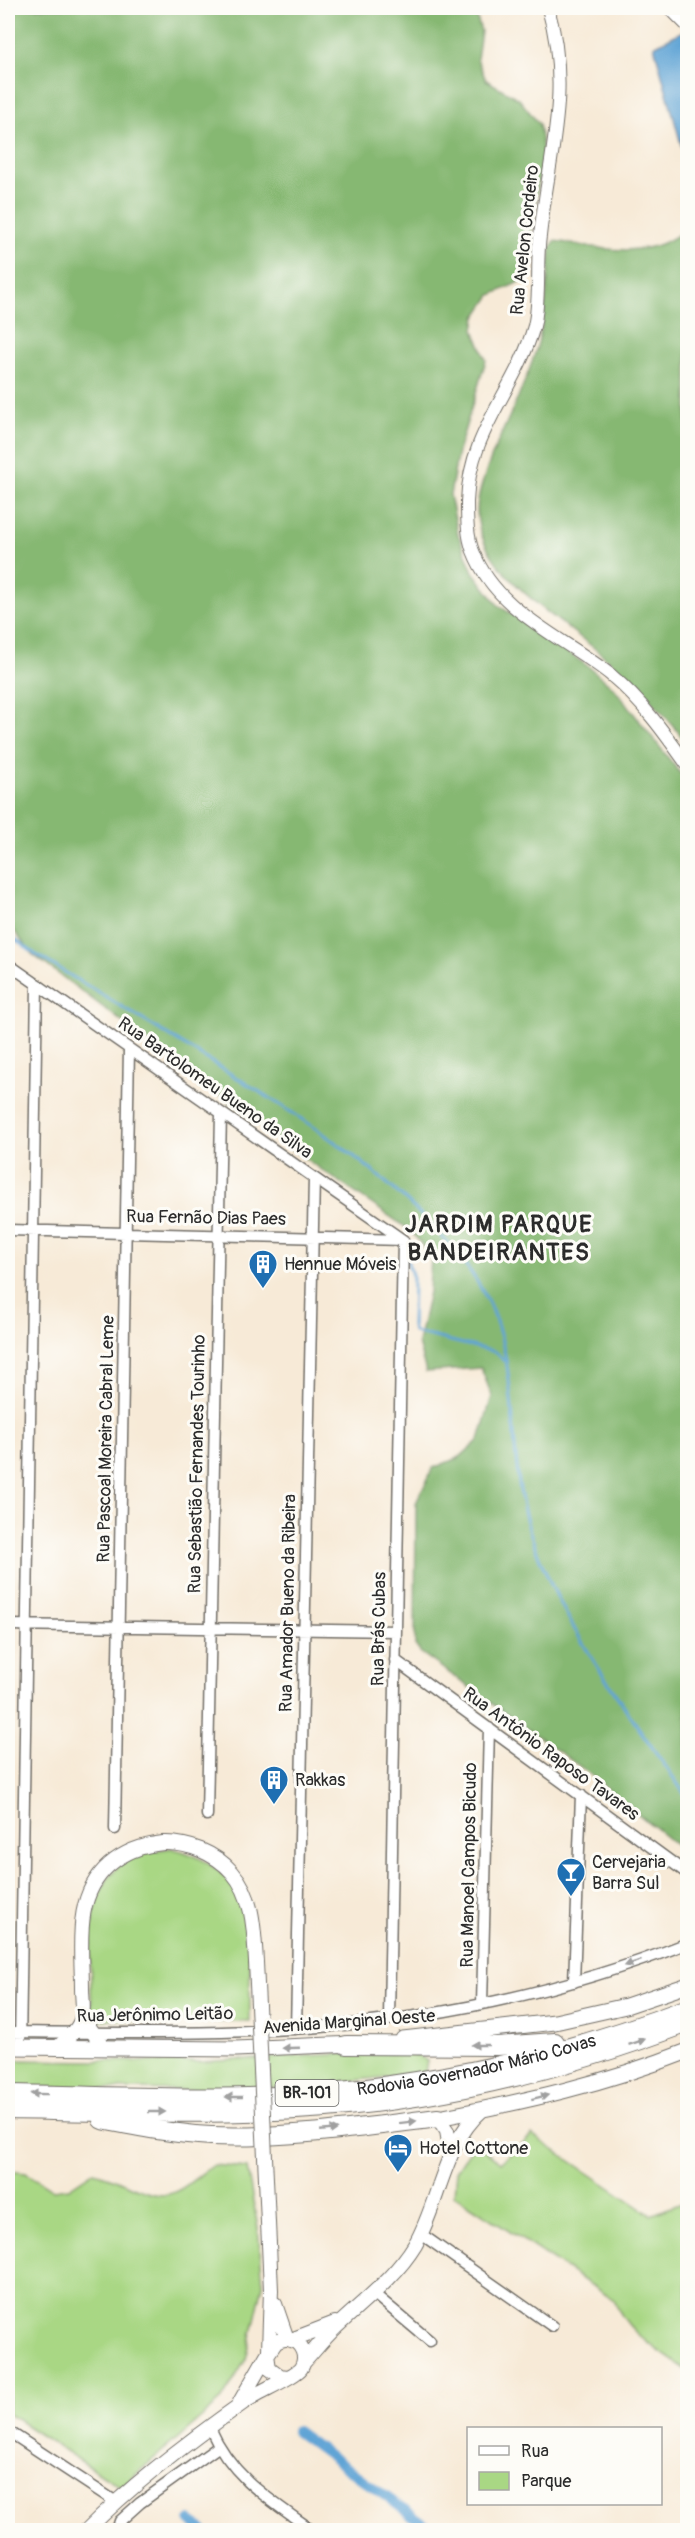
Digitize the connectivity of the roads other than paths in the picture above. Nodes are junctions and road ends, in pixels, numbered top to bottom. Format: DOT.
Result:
graph roads {
  1 [pos="548,8"];
  2 [pos="671,8"];
  3 [pos="687,25"];
  4 [pos="687,766"];
  5 [pos="8,964"];
  6 [pos="37,984"];
  7 [pos="129,1049"];
  8 [pos="221,1113"];
  9 [pos="314,1178"];
  10 [pos="8,1230"];
  11 [pos="32,1230"];
  12 [pos="126,1233"];
  13 [pos="218,1235"];
  14 [pos="312,1238"];
  15 [pos="403,1240"];
  16 [pos="8,1625"];
  17 [pos="26,1625"];
  18 [pos="118,1627"];
  19 [pos="210,1628"];
  20 [pos="304,1629"];
  21 [pos="396,1631"];
  22 [pos="395,1660"];
  23 [pos="489,1728"];
  24 [pos="580,1795"];
  25 [pos="207,1815"];
  26 [pos="115,1829"];
  27 [pos="687,1874"];
  28 [pos="687,1943"];
  29 [pos="574,1982"];
  30 [pos="687,1985"];
  31 [pos="482,2004"];
  32 [pos="687,2008"];
  33 [pos="82,2018"];
  34 [pos="389,2018"];
  35 [pos="687,2023"];
  36 [pos="296,2029"];
  37 [pos="74,2033"];
  38 [pos="93,2033"];
  39 [pos="601,2037"];
  40 [pos="13,2038"];
  41 [pos="346,2045"];
  42 [pos="57,2048"];
  43 [pos="104,2048"];
  44 [pos="687,2051"];
  45 [pos="8,2094"];
  46 [pos="8,2110"];
  47 [pos="482,2110"];
  48 [pos="56,2111"];
  49 [pos="438,2118"];
  50 [pos="451,2154"];
  51 [pos="421,2234"];
  52 [pos="272,2290"];
  53 [pos="372,2294"];
  54 [pos="345,2318"];
  55 [pos="552,2326"];
  56 [pos="289,2339"];
  57 [pos="430,2341"];
  58 [pos="268,2352"];
  59 [pos="304,2362"];
  60 [pos="286,2377"];
  61 [pos="236,2408"];
  62 [pos="210,2428"];
  63 [pos="8,2431"];
  64 [pos="218,2447"];
  65 [pos="116,2502"];
  66 [pos="87,2530"];
  67 [pos="117,2530"];
  68 [pos="312,2530"];
  1 -- 4 [label="street, Rua Avelon Cordeiro"];
  2 -- 3 [label="main road"];
  5 -- 6 [label="street, Rua Bartolomeu Bueno da Silva"];
  6 -- 7 [label="street, Rua Bartolomeu Bueno da Silva"];
  6 -- 11 [label="street"];
  7 -- 8 [label="street, Rua Bartolomeu Bueno da Silva"];
  7 -- 12 [label="street, Rua Pascoal Moreira Cabral Leme"];
  8 -- 9 [label="street, Rua Bartolomeu Bueno da Silva"];
  8 -- 13 [label="street, Rua Sebastião Fernandes Tourinho"];
  9 -- 14 [label="street, Rua Amador Bueno da Ribeira"];
  9 -- 15 [label="street, Rua Bartolomeu Bueno da Silva"];
  10 -- 11 [label="street, Rua Fernão Dias Paes"];
  11 -- 12 [label="street, Rua Fernão Dias Paes"];
  11 -- 17 [label="street"];
  12 -- 13 [label="street, Rua Fernão Dias Paes"];
  12 -- 18 [label="street, Rua Pascoal Moreira Cabral Leme"];
  13 -- 14 [label="street, Rua Fernão Dias Paes"];
  13 -- 19 [label="street, Rua Sebastião Fernandes Tourinho"];
  14 -- 15 [label="street, Rua Fernão Dias Paes"];
  14 -- 20 [label="street, Rua Amador Bueno da Ribeira"];
  15 -- 21 [label="street, Rua Brás Cubas"];
  16 -- 17 [label="street"];
  17 -- 18 [label="street"];
  17 -- 40 [label="street"];
  18 -- 19 [label="street"];
  18 -- 26 [label="street, Rua Pascoal Moreira Cabral Leme"];
  19 -- 20 [label="street"];
  19 -- 25 [label="street, Rua Sebastião Fernandes Tourinho"];
  20 -- 21 [label="street"];
  20 -- 36 [label="street, Rua Amador Bueno da Ribeira"];
  21 -- 22 [label="street, Rua Brás Cubas"];
  22 -- 23 [label="street, Rua Antônio Raposo Tavares"];
  22 -- 34 [label="street, Rua Brás Cubas"];
  23 -- 24 [label="street, Rua Antônio Raposo Tavares"];
  23 -- 31 [label="street, Rua Manoel Campos Bicudo"];
  24 -- 27 [label="street, Rua Antônio Raposo Tavares"];
  24 -- 29 [label="street"];
  28 -- 29 [label="street, Rua Jerônimo Leitão, one-way"];
  29 -- 31 [label="street, Rua Jerônimo Leitão"];
  30 -- 41 [label="main road, Avenida Marginal Oeste"];
  31 -- 34 [label="street, Rua Jerônimo Leitão"];
  32 -- 39 [label="highway, Rodovia Governador Mário Covas / BR-101"];
  33 -- 37 [label="main road"];
  33 -- 38 [label="main road"];
  33 -- 52 [label="main road, bridge"];
  34 -- 36 [label="street, Rua Jerônimo Leitão"];
  48 -- 35 [label="highway, Rodovia Governador Mário Covas / BR-101, one-way"];
  36 -- 38 [label="street, Rua Jerônimo Leitão"];
  37 -- 38 [label="street, Rua Jerônimo Leitão"];
  37 -- 40 [label="street, Rua Jerônimo Leitão"];
  37 -- 42 [label="main road"];
  38 -- 43 [label="main road"];
  39 -- 41 [label="highway, one-way"];
  39 -- 45 [label="highway, Rodovia Governador Mário Covas / BR-101, one-way"];
  40 -- 42 [label="main road, Avenida Marginal Oeste"];
  41 -- 43 [label="main road, Avenida Marginal Oeste, one-way"];
  42 -- 43 [label="main road, Avenida Marginal Oeste"];
  47 -- 44 [label="main road, one-way"];
  46 -- 48 [label="highway, Rodovia Governador Mário Covas / BR-101"];
  47 -- 49 [label="main road"];
  47 -- 50 [label="main road"];
  48 -- 49 [label="highway, one-way"];
  49 -- 50 [label="main road"];
  50 -- 51 [label="main road"];
  51 -- 53 [label="main road"];
  51 -- 55 [label="street"];
  52 -- 56 [label="main road"];
  52 -- 58 [label="main road"];
  53 -- 54 [label="main road"];
  53 -- 57 [label="street"];
  54 -- 56 [label="main road"];
  54 -- 59 [label="main road"];
  56 -- 58 [label="main road"];
  56 -- 59 [label="main road"];
  58 -- 60 [label="main road"];
  58 -- 61 [label="main road"];
  59 -- 60 [label="main road"];
  60 -- 61 [label="main road"];
  61 -- 62 [label="main road"];
  62 -- 64 [label="street"];
  62 -- 65 [label="main road"];
  63 -- 65 [label="street"];
  64 -- 67 [label="street"];
  64 -- 68 [label="street"];
  65 -- 66 [label="main road"];
}
